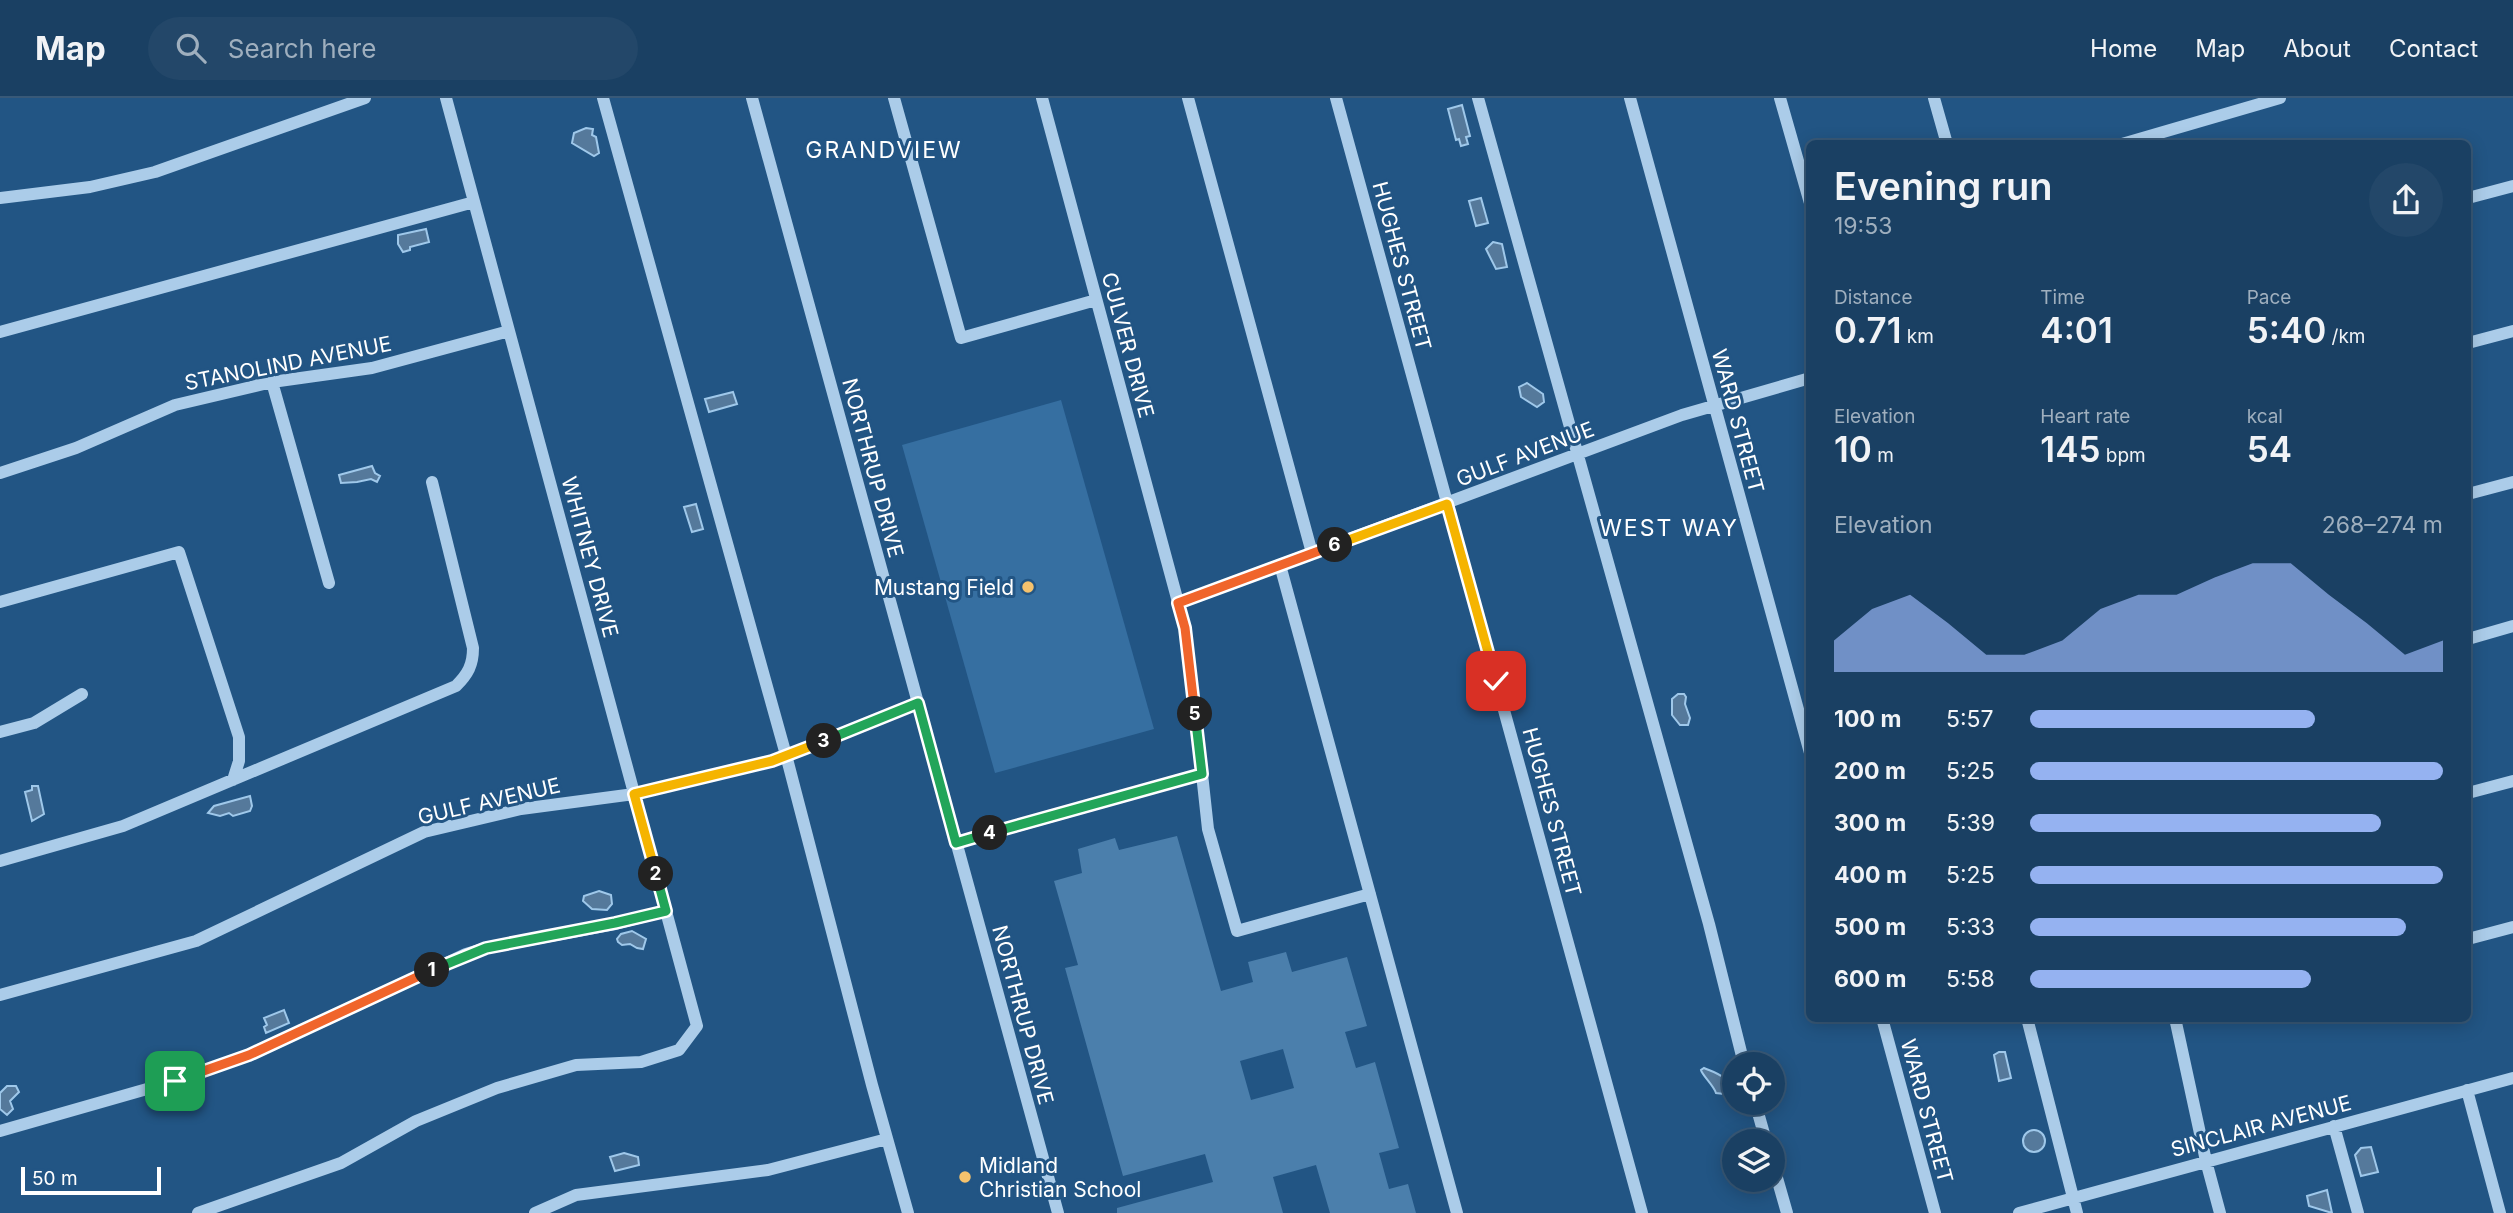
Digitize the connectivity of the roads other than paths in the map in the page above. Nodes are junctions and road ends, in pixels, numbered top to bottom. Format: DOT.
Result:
graph roads {
  1 [pos="365,98"];
  2 [pos="446,98"];
  3 [pos="603,98"];
  4 [pos="752,98"];
  5 [pos="894,98"];
  6 [pos="1042,98"];
  7 [pos="1188,98"];
  8 [pos="1336,98"];
  9 [pos="1478,98"];
  10 [pos="1630,98"];
  11 [pos="1780,98"];
  12 [pos="1934,98"];
  13 [pos="2280,98"];
  14 [pos="1946,140"];
  15 [pos="2136,140"];
  16 [pos="2513,186"];
  17 [pos="1806,189"];
  18 [pos="2471,197"];
  19 [pos="0,198"];
  20 [pos="474,202"];
  21 [pos="1096,300"];
  22 [pos="0,331"];
  23 [pos="509,331"];
  24 [pos="2513,331"];
  25 [pos="2471,343"];
  26 [pos="1806,378"];
  27 [pos="272,382"];
  28 [pos="1714,406"];
  29 [pos="1578,455"];
  30 [pos="0,473"];
  31 [pos="432,482"];
  32 [pos="2513,482"];
  33 [pos="2471,493"];
  34 [pos="1447,504"];
  35 [pos="1312,553"];
  36 [pos="1280,565"];
  37 [pos="329,583"];
  38 [pos="0,603"];
  39 [pos="1178,603"];
  40 [pos="2513,626"];
  41 [pos="2471,638"];
  42 [pos="82,694"];
  43 [pos="918,703"];
  44 [pos="0,732"];
  45 [pos="1806,739"];
  46 [pos="786,755"];
  47 [pos="1202,774"];
  48 [pos="233,780"];
  49 [pos="2513,781"];
  50 [pos="2471,792"];
  51 [pos="634,794"];
  52 [pos="956,843"];
  53 [pos="0,861"];
  54 [pos="1370,894"];
  55 [pos="666,911"];
  56 [pos="2513,927"];
  57 [pos="2471,938"];
  58 [pos="0,995"];
  59 [pos="1883,1022"];
  60 [pos="2028,1022"];
  61 [pos="2180,1022"];
  62 [pos="1741,1052"];
  63 [pos="2513,1078"];
  64 [pos="2466,1090"];
  65 [pos="2334,1126"];
  66 [pos="0,1131"];
  67 [pos="887,1139"];
  68 [pos="2206,1161"];
  69 [pos="1781,1192"];
  70 [pos="2073,1198"];
  71 [pos="198,1213"];
  72 [pos="535,1213"];
  73 [pos="908,1213"];
  74 [pos="1058,1213"];
  75 [pos="1457,1213"];
  76 [pos="1642,1213"];
  77 [pos="1787,1213"];
  78 [pos="1935,1213"];
  79 [pos="2019,1213"];
  80 [pos="2077,1213"];
  81 [pos="2220,1213"];
  82 [pos="2358,1213"];
  83 [pos="2500,1213"];
  1 -- 19 [label="street"];
  2 -- 20 [label="street, WHITNEY DRIVE"];
  3 -- 46 [label="street"];
  4 -- 43 [label="street, NORTHRUP DRIVE"];
  5 -- 21 [label="street"];
  6 -- 21 [label="street, CULVER DRIVE"];
  7 -- 35 [label="street"];
  8 -- 34 [label="street, HUGHES STREET"];
  9 -- 29 [label="street"];
  10 -- 28 [label="street, WARD STREET"];
  11 -- 17 [label="street"];
  12 -- 14 [label="street"];
  13 -- 15 [label="street"];
  16 -- 18 [label="street"];
  20 -- 22 [label="street"];
  20 -- 23 [label="street, WHITNEY DRIVE"];
  21 -- 39 [label="street, CULVER DRIVE"];
  23 -- 27 [label="street, STANOLIND AVENUE"];
  23 -- 51 [label="street, WHITNEY DRIVE"];
  24 -- 25 [label="street"];
  26 -- 28 [label="street, GULF AVENUE"];
  27 -- 30 [label="street, STANOLIND AVENUE"];
  27 -- 37 [label="street"];
  28 -- 29 [label="street, GULF AVENUE"];
  28 -- 45 [label="street, WARD STREET"];
  29 -- 34 [label="street, GULF AVENUE"];
  29 -- 62 [label="street"];
  31 -- 48 [label="street"];
  32 -- 33 [label="street"];
  34 -- 35 [label="street, GULF AVENUE"];
  34 -- 76 [label="street, HUGHES STREET"];
  35 -- 36 [label="street, GULF AVENUE"];
  36 -- 39 [label="street, GULF AVENUE"];
  36 -- 54 [label="street"];
  38 -- 48 [label="street"];
  39 -- 47 [label="street, CULVER DRIVE"];
  40 -- 41 [label="street"];
  42 -- 44 [label="street"];
  43 -- 46 [label="street, GULF AVENUE"];
  43 -- 52 [label="street, NORTHRUP DRIVE"];
  46 -- 51 [label="street, GULF AVENUE"];
  46 -- 67 [label="street"];
  47 -- 52 [label="street"];
  47 -- 54 [label="street, CULVER DRIVE"];
  48 -- 53 [label="street"];
  49 -- 50 [label="street"];
  51 -- 55 [label="street, WHITNEY DRIVE"];
  51 -- 58 [label="street, GULF AVENUE"];
  52 -- 74 [label="street, NORTHRUP DRIVE"];
  54 -- 75 [label="street"];
  55 -- 66 [label="street"];
  55 -- 71 [label="street, WHITNEY DRIVE"];
  56 -- 57 [label="street"];
  59 -- 78 [label="street, WARD STREET"];
  60 -- 70 [label="street"];
  61 -- 68 [label="street"];
  63 -- 64 [label="street, SINCLAIR AVENUE"];
  64 -- 65 [label="street, SINCLAIR AVENUE"];
  64 -- 83 [label="street"];
  65 -- 68 [label="street, SINCLAIR AVENUE"];
  65 -- 82 [label="street"];
  67 -- 72 [label="street"];
  67 -- 73 [label="street"];
  68 -- 70 [label="street, SINCLAIR AVENUE"];
  68 -- 81 [label="street"];
  69 -- 77 [label="street"];
  70 -- 79 [label="street, SINCLAIR AVENUE"];
  70 -- 80 [label="street"];
}
